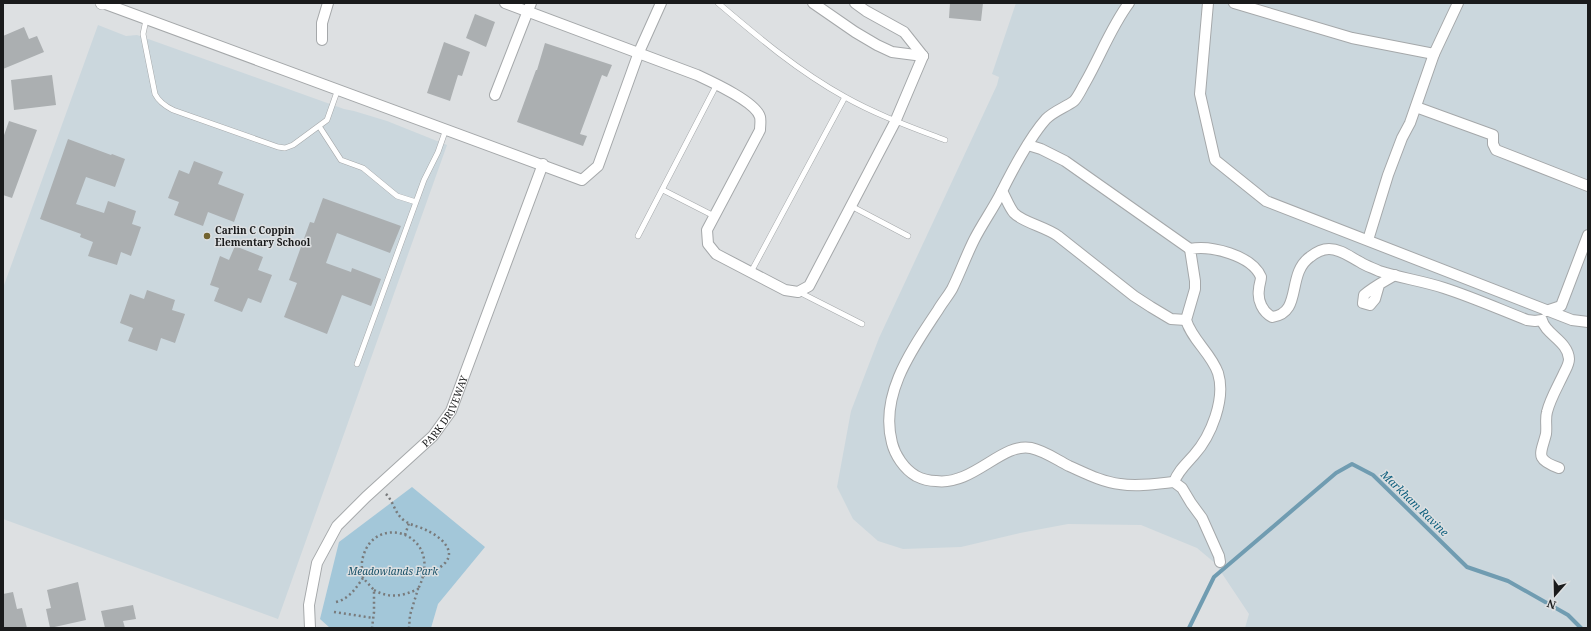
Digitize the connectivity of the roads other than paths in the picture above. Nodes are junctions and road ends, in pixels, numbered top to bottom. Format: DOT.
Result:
graph roads {
  1 [pos="103,3"];
  2 [pos="328,3"];
  3 [pos="505,3"];
  4 [pos="661,3"];
  5 [pos="718,3"];
  6 [pos="813,3"];
  7 [pos="854,3"];
  8 [pos="1129,3"];
  9 [pos="1208,3"];
  10 [pos="1234,3"];
  11 [pos="1458,3"];
  12 [pos="529,7"];
  13 [pos="146,20"];
  14 [pos="322,40"];
  15 [pos="639,52"];
  16 [pos="1434,54"];
  17 [pos="923,56"];
  18 [pos="717,84"];
  19 [pos="338,90"];
  20 [pos="495,95"];
  21 [pos="845,97"];
  22 [pos="1416,106"];
  23 [pos="895,122"];
  24 [pos="319,126"];
  25 [pos="446,129"];
  26 [pos="945,140"];
  27 [pos="1028,145"];
  28 [pos="543,164"];
  29 [pos="1588,186"];
  30 [pos="663,190"];
  31 [pos="1002,191"];
  32 [pos="416,202"];
  33 [pos="851,206"];
  34 [pos="714,216"];
  35 [pos="1588,235"];
  36 [pos="638,236"];
  37 [pos="908,236"];
  38 [pos="1368,240"];
  39 [pos="1190,249"];
  40 [pos="751,272"];
  41 [pos="1395,275"];
  42 [pos="1379,285"];
  43 [pos="798,292"];
  44 [pos="1546,310"];
  45 [pos="1186,320"];
  46 [pos="1542,320"];
  47 [pos="1588,322"];
  48 [pos="862,324"];
  49 [pos="357,364"];
  50 [pos="1559,468"];
  51 [pos="1174,482"];
  52 [pos="1220,562"];
  53 [pos="310,628"];
  1 -- 13 [label="street"];
  2 -- 14 [label="street"];
  3 -- 12 [label="street"];
  4 -- 15 [label="street"];
  5 -- 21 [label="lane"];
  6 -- 17 [label="street"];
  7 -- 17 [label="street"];
  8 -- 27 [label="street"];
  9 -- 38 [label="street"];
  10 -- 16 [label="street"];
  11 -- 16 [label="street"];
  12 -- 15 [label="street"];
  12 -- 20 [label="street"];
  13 -- 19 [label="street"];
  13 -- 24 [label="lane"];
  15 -- 18 [label="street"];
  15 -- 28 [label="street"];
  16 -- 22 [label="street"];
  17 -- 23 [label="street"];
  18 -- 30 [label="lane"];
  18 -- 34 [label="street"];
  19 -- 24 [label="lane"];
  19 -- 25 [label="street"];
  21 -- 23 [label="lane"];
  21 -- 40 [label="lane"];
  22 -- 29 [label="street"];
  22 -- 38 [label="street"];
  23 -- 26 [label="lane"];
  23 -- 33 [label="street"];
  24 -- 32 [label="lane"];
  25 -- 28 [label="street"];
  25 -- 32 [label="lane"];
  27 -- 31 [label="street"];
  27 -- 39 [label="street"];
  28 -- 53 [label="street, PARK DRIVEWAY"];
  30 -- 34 [label="lane"];
  30 -- 36 [label="lane"];
  31 -- 45 [label="street"];
  31 -- 51 [label="street"];
  32 -- 49 [label="lane"];
  33 -- 37 [label="lane"];
  33 -- 43 [label="street"];
  34 -- 40 [label="street"];
  35 -- 44 [label="street"];
  38 -- 44 [label="street"];
  39 -- 41 [label="street"];
  39 -- 45 [label="street"];
  40 -- 43 [label="street"];
  41 -- 42 [label="street"];
  41 -- 46 [label="street"];
  43 -- 48 [label="lane"];
  44 -- 46 [label="street"];
  44 -- 47 [label="street"];
  45 -- 51 [label="street"];
  46 -- 50 [label="street"];
  51 -- 52 [label="street"];
}
